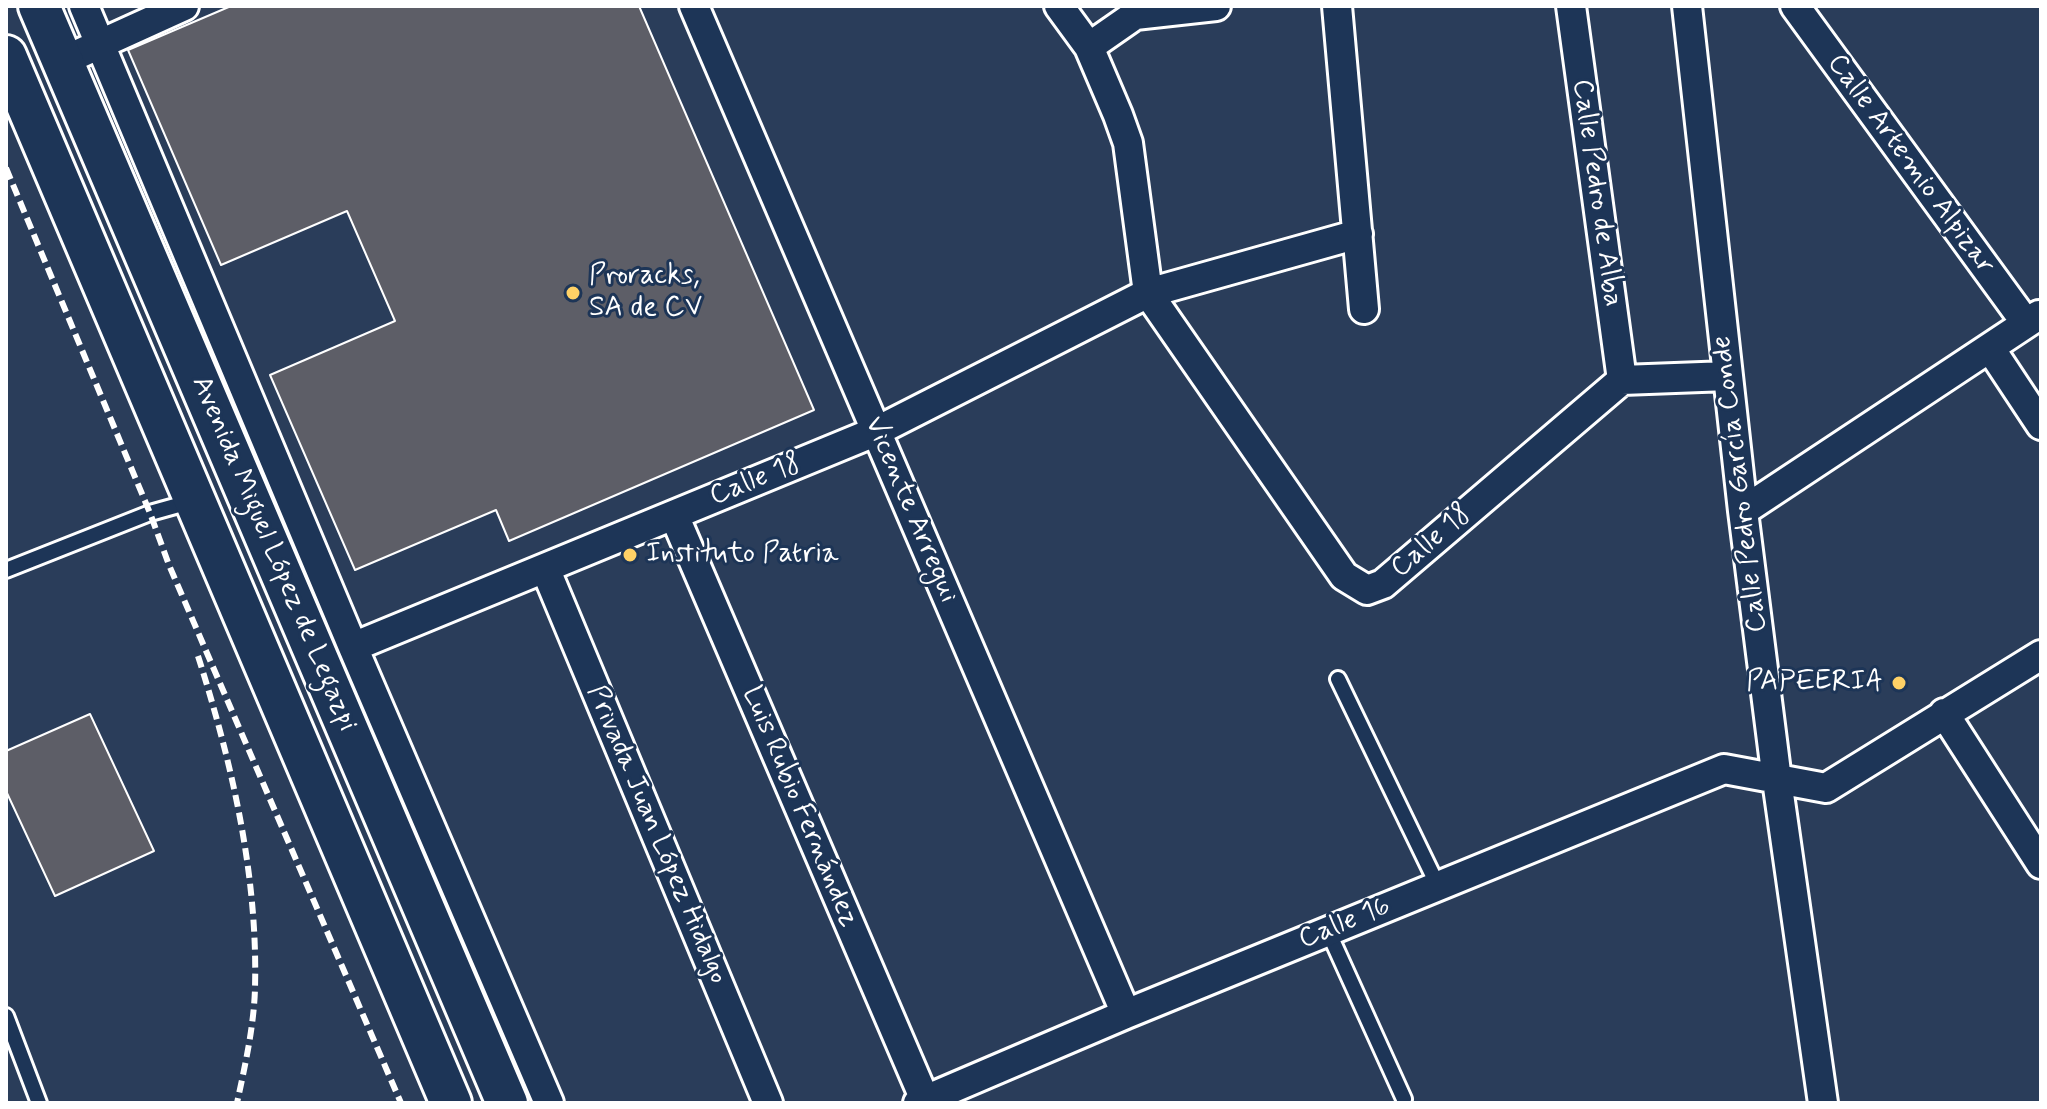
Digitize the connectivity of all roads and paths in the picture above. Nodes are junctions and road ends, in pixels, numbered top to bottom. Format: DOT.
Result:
graph roads {
  1 [pos="39,6"];
  2 [pos="84,6"];
  3 [pos="184,6"];
  4 [pos="694,6"];
  5 [pos="1059,6"];
  6 [pos="1216,6"];
  7 [pos="1337,6"];
  8 [pos="1571,6"];
  9 [pos="1687,6"];
  10 [pos="1795,6"];
  11 [pos="1134,10"];
  12 [pos="100,44"];
  13 [pos="1089,47"];
  14 [pos="6,56"];
  15 [pos="63,61"];
  16 [pos="1358,234"];
  17 [pos="1148,293"];
  18 [pos="1364,309"];
  19 [pos="2033,318"];
  20 [pos="1990,348"];
  21 [pos="1728,376"];
  22 [pos="1622,380"];
  23 [pos="2041,425"];
  24 [pos="877,431"];
  25 [pos="196,500"];
  26 [pos="1743,511"];
  27 [pos="674,515"];
  28 [pos="545,568"];
  29 [pos="6,570"];
  30 [pos="353,647"];
  31 [pos="2041,655"];
  32 [pos="1338,679"];
  33 [pos="1944,713"];
  34 [pos="1777,780"];
  35 [pos="2041,864"];
  36 [pos="1438,886"];
  37 [pos="1328,931"];
  38 [pos="1126,1014"];
  39 [pos="6,1016"];
  40 [pos="1404,1099"];
  41 [pos="923,1102"];
  42 [pos="39,1103"];
  43 [pos="451,1103"];
  44 [pos="507,1103"];
  45 [pos="549,1103"];
  46 [pos="768,1103"];
  47 [pos="1823,1103"];
  1 -- 15 [label="main road, Avenida Miguel López de Legazpi"];
  2 -- 12 [label="street, Avenida Miguel López de Legazpi"];
  3 -- 12 [label="street"];
  4 -- 24 [label="street, Vicente Arregui"];
  5 -- 13 [label="street, Calle 18"];
  6 -- 11 [label="street"];
  7 -- 16 [label="street"];
  8 -- 22 [label="street, Calle Pedro de Alba"];
  9 -- 21 [label="street, Calle Pedro García Conde"];
  10 -- 19 [label="street, Calle Artemio Alpizar"];
  11 -- 13 [label="street"];
  12 -- 15 [label="street"];
  12 -- 30 [label="street, Avenida Miguel López de Legazpi"];
  13 -- 17 [label="street, Calle 18"];
  14 -- 25 [label="main road, Avenida Miguel López de Legazpi"];
  15 -- 44 [label="main road, Avenida Miguel López de Legazpi"];
  16 -- 17 [label="street, Calle 18"];
  16 -- 18 [label="street"];
  17 -- 22 [label="street, Calle 18"];
  17 -- 24 [label="street, Calle 18"];
  19 -- 20 [label="street"];
  20 -- 23 [label="street"];
  20 -- 26 [label="street"];
  21 -- 22 [label="street"];
  21 -- 26 [label="street, Calle Pedro García Conde"];
  24 -- 27 [label="street, Calle 18"];
  24 -- 38 [label="street, Vicente Arregui"];
  25 -- 29 [label="lane"];
  25 -- 43 [label="main road, Avenida Miguel López de Legazpi"];
  26 -- 34 [label="street, Calle Pedro García Conde"];
  27 -- 28 [label="street, Calle 18"];
  27 -- 41 [label="street, Luis Rubio Fernández"];
  28 -- 30 [label="street, Calle 18"];
  28 -- 46 [label="street, Privada Juan López Hidalgo"];
  30 -- 45 [label="street, Avenida Miguel López de Legazpi"];
  31 -- 33 [label="street, Calle 16"];
  32 -- 36 [label="lane"];
  33 -- 34 [label="street, Calle 16"];
  33 -- 35 [label="street"];
  34 -- 36 [label="street, Calle 16"];
  34 -- 47 [label="street, Calle Pedro García Conde"];
  36 -- 37 [label="street, Calle 16"];
  37 -- 38 [label="street, Calle 16"];
  37 -- 40 [label="lane"];
  38 -- 41 [label="street, Calle 16"];
  39 -- 42 [label="lane"];
}
